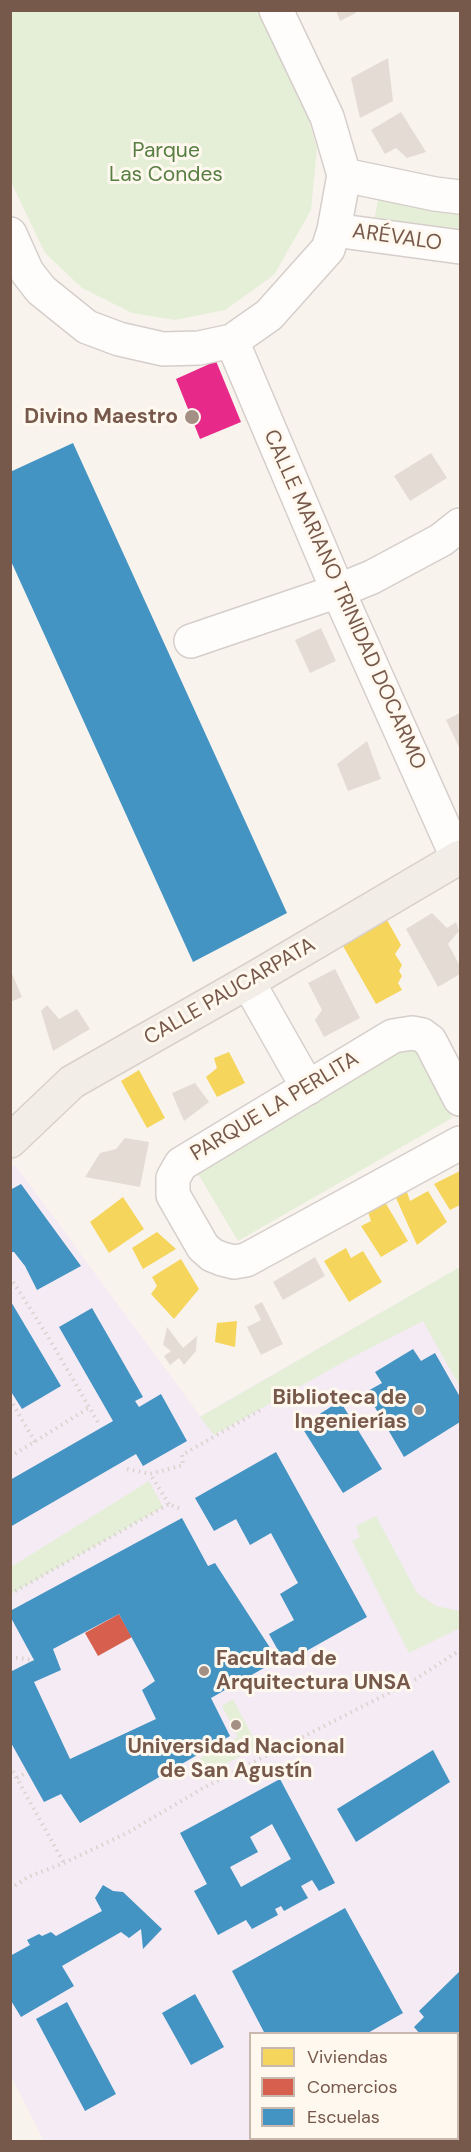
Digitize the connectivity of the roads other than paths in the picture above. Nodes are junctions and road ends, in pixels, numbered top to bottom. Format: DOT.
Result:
graph roads {
  1 [pos="276,10"];
  2 [pos="344,175"];
  3 [pos="460,197"];
  4 [pos="334,230"];
  5 [pos="10,234"];
  6 [pos="460,247"];
  7 [pos="19,277"];
  8 [pos="232,341"];
  9 [pos="460,525"];
  10 [pos="338,591"];
  11 [pos="191,641"];
  12 [pos="459,858"];
  13 [pos="248,982"];
  14 [pos="308,1088"];
  15 [pos="460,1099"];
  16 [pos="13,1130"];
  17 [pos="460,1143"];
  1 -- 2 [label="street"];
  2 -- 3 [label="street"];
  2 -- 4 [label="street"];
  4 -- 6 [label="street, ARÉVALO"];
  4 -- 8 [label="street"];
  5 -- 7 [label="street"];
  7 -- 8 [label="street"];
  8 -- 10 [label="street, CALLE MARIANO TRINIDAD DOCARMO"];
  9 -- 10 [label="street"];
  10 -- 11 [label="street"];
  10 -- 12 [label="street, CALLE MARIANO TRINIDAD DOCARMO"];
  12 -- 13 [label="main road, CALLE PAUCARPATA"];
  13 -- 14 [label="street"];
  13 -- 16 [label="main road, CALLE PAUCARPATA"];
  14 -- 15 [label="street, PARQUE LA PERLITA"];
  14 -- 17 [label="street, PARQUE LA PERLITA"];
}
